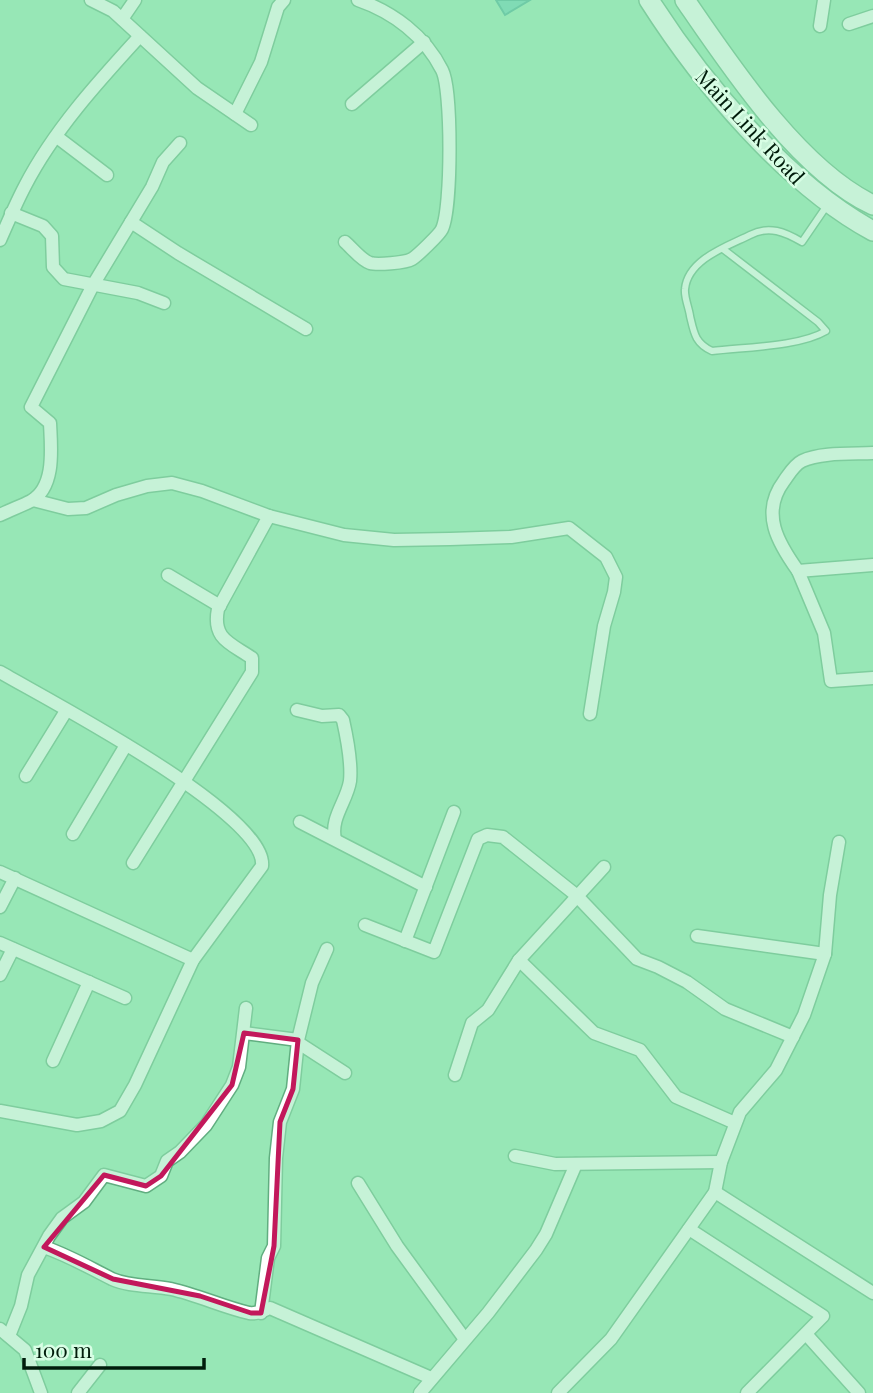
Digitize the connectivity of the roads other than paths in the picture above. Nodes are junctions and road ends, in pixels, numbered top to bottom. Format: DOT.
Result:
graph roads {
  1 [pos="91,0"];
  2 [pos="135,0"];
  3 [pos="284,0"];
  4 [pos="358,0"];
  5 [pos="649,0"];
  6 [pos="684,0"];
  7 [pos="824,0"];
  8 [pos="873,16"];
  9 [pos="122,19"];
  10 [pos="849,24"];
  11 [pos="820,26"];
  12 [pos="140,36"];
  13 [pos="424,42"];
  14 [pos="352,104"];
  15 [pos="235,114"];
  16 [pos="251,125"];
  17 [pos="57,137"];
  18 [pos="180,143"];
  19 [pos="107,175"];
  20 [pos="829,203"];
  21 [pos="873,205"];
  22 [pos="11,213"];
  23 [pos="131,222"];
  24 [pos="873,231"];
  25 [pos="0,240"];
  26 [pos="345,242"];
  27 [pos="723,249"];
  28 [pos="93,285"];
  29 [pos="164,303"];
  30 [pos="306,329"];
  31 [pos="873,453"];
  32 [pos="33,500"];
  33 [pos="3,510"];
  34 [pos="269,516"];
  35 [pos="873,565"];
  36 [pos="798,571"];
  37 [pos="168,575"];
  38 [pos="220,606"];
  39 [pos="0,672"];
  40 [pos="873,678"];
  41 [pos="297,710"];
  42 [pos="66,711"];
  43 [pos="590,713"];
  44 [pos="125,745"];
  45 [pos="26,776"];
  46 [pos="184,779"];
  47 [pos="454,812"];
  48 [pos="300,822"];
  49 [pos="73,834"];
  50 [pos="335,839"];
  51 [pos="839,842"];
  52 [pos="133,863"];
  53 [pos="604,867"];
  54 [pos="0,872"];
  55 [pos="15,878"];
  56 [pos="426,887"];
  57 [pos="576,895"];
  58 [pos="0,907"];
  59 [pos="365,925"];
  60 [pos="697,936"];
  61 [pos="405,941"];
  62 [pos="0,943"];
  63 [pos="13,949"];
  64 [pos="327,949"];
  65 [pos="825,954"];
  66 [pos="193,960"];
  67 [pos="519,960"];
  68 [pos="0,975"];
  69 [pos="89,982"];
  70 [pos="125,998"];
  71 [pos="246,1007"];
  72 [pos="244,1033"];
  73 [pos="793,1037"];
  74 [pos="297,1041"];
  75 [pos="53,1061"];
  76 [pos="345,1073"];
  77 [pos="455,1075"];
  78 [pos="0,1111"];
  79 [pos="735,1123"];
  80 [pos="515,1156"];
  81 [pos="721,1162"];
  82 [pos="576,1164"];
  83 [pos="358,1184"];
  84 [pos="715,1192"];
  85 [pos="689,1229"];
  86 [pos="44,1247"];
  87 [pos="873,1293"];
  88 [pos="261,1313"];
  89 [pos="5,1333"];
  90 [pos="806,1334"];
  91 [pos="464,1338"];
  92 [pos="100,1365"];
  93 [pos="431,1378"];
  94 [pos="38,1391"];
  95 [pos="78,1393"];
  96 [pos="419,1393"];
  97 [pos="558,1393"];
  98 [pos="747,1393"];
  99 [pos="859,1393"];
  1 -- 9 [label="street"];
  2 -- 9 [label="street"];
  3 -- 15 [label="street"];
  4 -- 13 [label="street"];
  5 -- 20 [label="street, Main Link Road"];
  6 -- 21 [label="street, Main Link Road"];
  7 -- 11 [label="street"];
  8 -- 10 [label="street"];
  9 -- 12 [label="street"];
  12 -- 15 [label="street"];
  12 -- 17 [label="street"];
  13 -- 14 [label="street"];
  13 -- 26 [label="street"];
  15 -- 16 [label="street"];
  17 -- 19 [label="street"];
  17 -- 22 [label="street"];
  18 -- 23 [label="street"];
  20 -- 24 [label="street, Main Link Road"];
  20 -- 27 [label="lane"];
  22 -- 25 [label="street"];
  22 -- 28 [label="street"];
  23 -- 28 [label="street"];
  23 -- 30 [label="street"];
  27 -- 27 [label="lane"];
  28 -- 29 [label="street"];
  28 -- 32 [label="street"];
  31 -- 36 [label="street"];
  32 -- 33 [label="street"];
  32 -- 34 [label="street"];
  34 -- 38 [label="street"];
  34 -- 43 [label="street"];
  35 -- 36 [label="street"];
  36 -- 40 [label="street"];
  37 -- 38 [label="street"];
  38 -- 46 [label="street"];
  39 -- 42 [label="street"];
  41 -- 50 [label="street"];
  42 -- 44 [label="street"];
  42 -- 45 [label="street"];
  44 -- 46 [label="street"];
  44 -- 49 [label="street"];
  46 -- 52 [label="street"];
  46 -- 66 [label="street"];
  47 -- 56 [label="street"];
  48 -- 50 [label="street"];
  50 -- 56 [label="street"];
  51 -- 65 [label="street"];
  53 -- 57 [label="street"];
  54 -- 55 [label="street"];
  55 -- 58 [label="street"];
  55 -- 66 [label="street"];
  56 -- 61 [label="street"];
  57 -- 61 [label="street"];
  57 -- 67 [label="street"];
  57 -- 73 [label="street"];
  59 -- 61 [label="street"];
  60 -- 65 [label="street"];
  62 -- 63 [label="street"];
  63 -- 68 [label="street"];
  63 -- 69 [label="street"];
  64 -- 74 [label="street"];
  65 -- 73 [label="street"];
  66 -- 78 [label="street"];
  67 -- 77 [label="street"];
  67 -- 79 [label="street"];
  69 -- 70 [label="street"];
  69 -- 75 [label="street"];
  71 -- 72 [label="street"];
  72 -- 74 [label="street"];
  72 -- 86 [label="street"];
  73 -- 79 [label="street"];
  74 -- 76 [label="street"];
  74 -- 88 [label="street"];
  79 -- 81 [label="street"];
  80 -- 82 [label="street"];
  81 -- 82 [label="street"];
  81 -- 84 [label="street"];
  82 -- 91 [label="street"];
  83 -- 91 [label="street"];
  84 -- 85 [label="street"];
  84 -- 87 [label="street"];
  85 -- 90 [label="street"];
  85 -- 97 [label="street"];
  86 -- 88 [label="street"];
  86 -- 89 [label="street"];
  88 -- 93 [label="street"];
  89 -- 94 [label="street"];
  90 -- 98 [label="street"];
  90 -- 99 [label="street"];
  91 -- 93 [label="street"];
  92 -- 95 [label="street"];
  93 -- 96 [label="street"];
}
